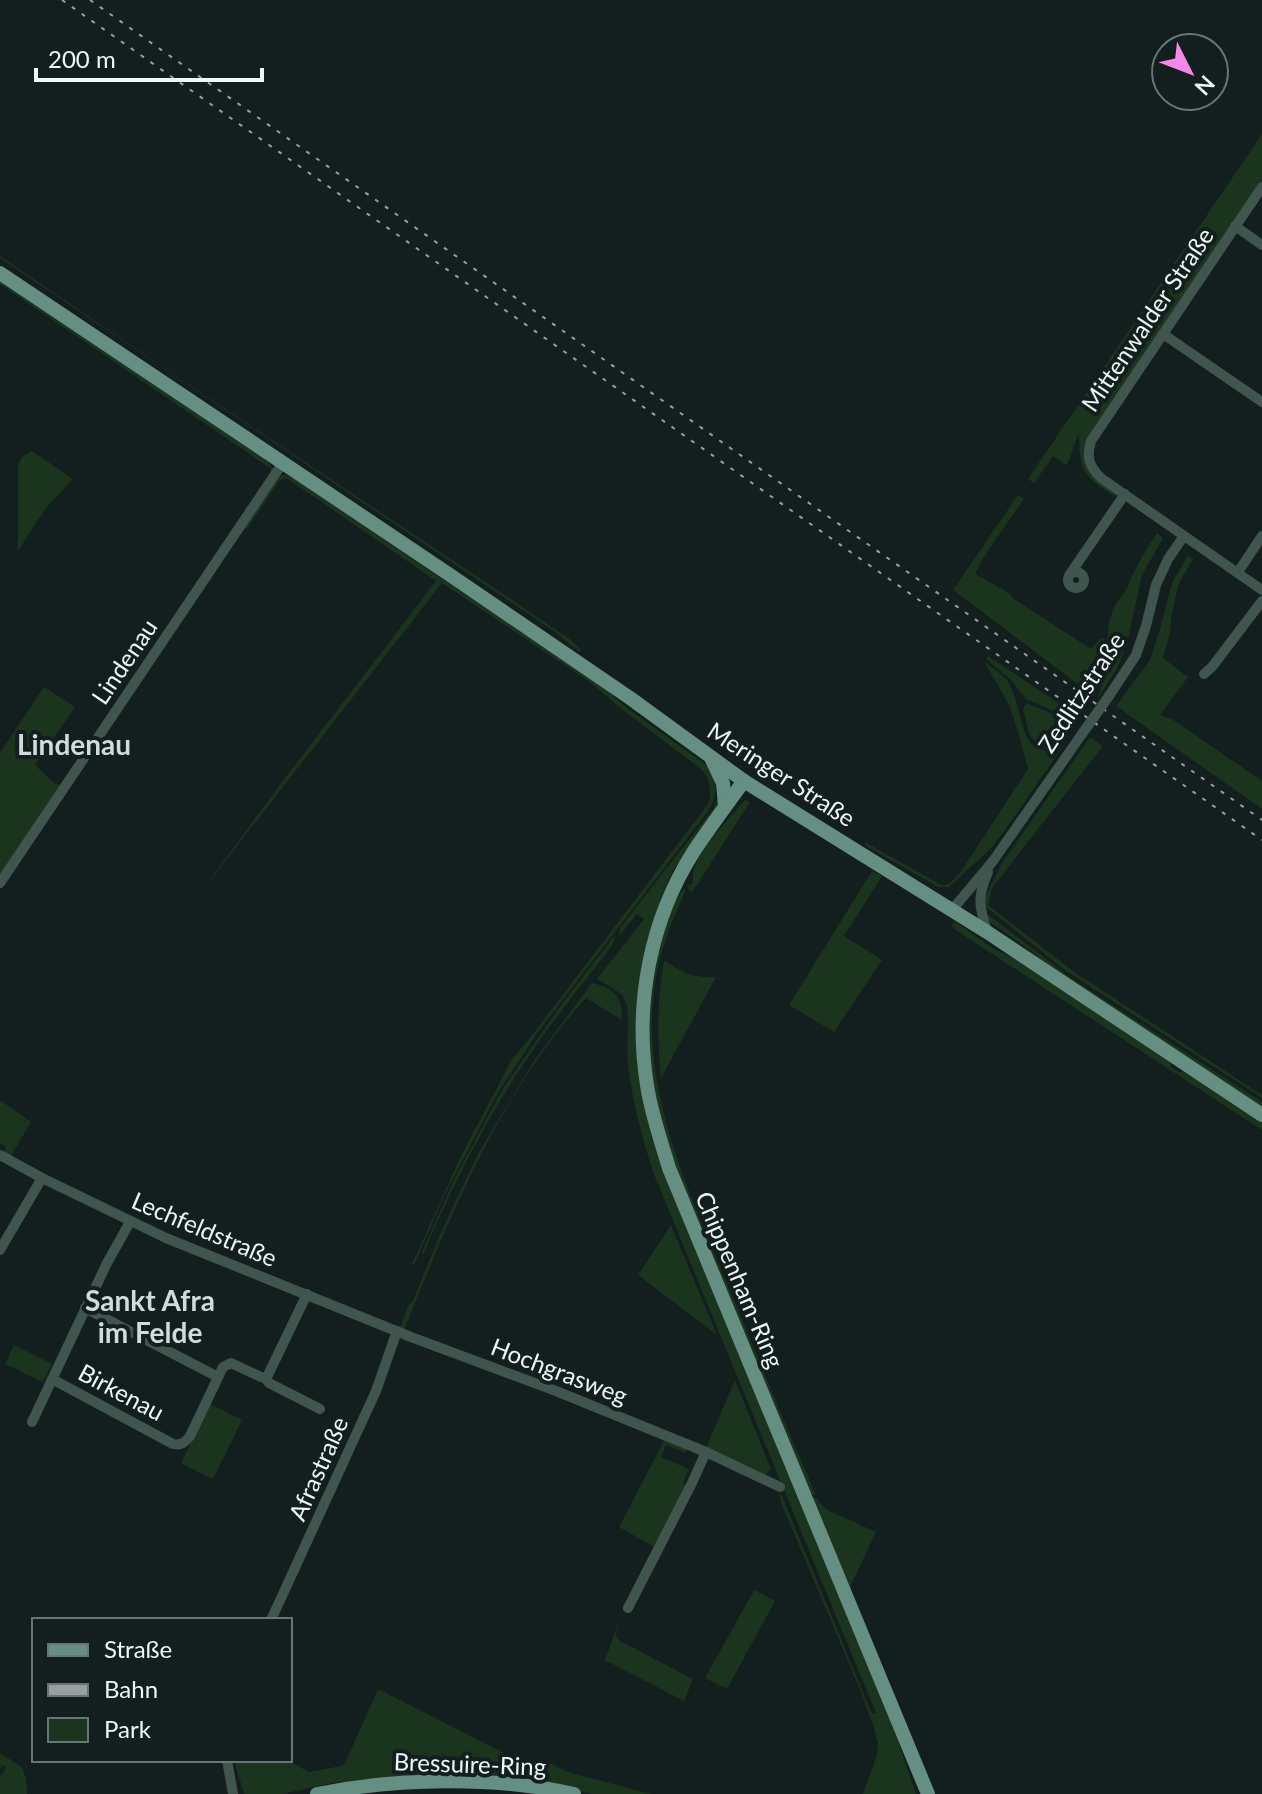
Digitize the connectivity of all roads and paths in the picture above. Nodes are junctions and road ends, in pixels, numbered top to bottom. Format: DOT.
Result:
graph roads {
  1 [pos="1262,187"];
  2 [pos="1235,226"];
  3 [pos="1262,245"];
  4 [pos="0,273"];
  5 [pos="1163,334"];
  6 [pos="1262,402"];
  7 [pos="282,464"];
  8 [pos="1125,494"];
  9 [pos="1184,536"];
  10 [pos="1262,536"];
  11 [pos="1238,572"];
  12 [pos="1070,574"];
  13 [pos="1262,590"];
  14 [pos="1262,601"];
  15 [pos="1204,674"];
  16 [pos="709,756"];
  17 [pos="744,781"];
  18 [pos="725,806"];
  19 [pos="993,861"];
  20 [pos="0,883"];
  21 [pos="952,910"];
  22 [pos="987,932"];
  23 [pos="1262,1115"];
  24 [pos="0,1155"];
  25 [pos="42,1178"];
  26 [pos="130,1222"];
  27 [pos="0,1250"];
  28 [pos="307,1294"];
  29 [pos="85,1308"];
  30 [pos="397,1331"];
  31 [pos="218,1377"];
  32 [pos="265,1378"];
  33 [pos="52,1379"];
  34 [pos="320,1409"];
  35 [pos="32,1422"];
  36 [pos="706,1452"];
  37 [pos="780,1487"];
  38 [pos="628,1608"];
  39 [pos="272,1618"];
  40 [pos="227,1762"];
  41 [pos="926,1792"];
  42 [pos="233,1794"];
  43 [pos="317,1794"];
  44 [pos="574,1794"];
  1 -- 2 [label="street, Mittenwalder Straße"];
  2 -- 3 [label="street"];
  2 -- 5 [label="street, Mittenwalder Straße"];
  4 -- 7 [label="main road, Meringer Straße"];
  5 -- 6 [label="street"];
  5 -- 8 [label="street, Mittenwalder Straße"];
  7 -- 16 [label="main road, Meringer Straße"];
  7 -- 20 [label="street, Lindenau"];
  8 -- 9 [label="street"];
  8 -- 12 [label="street"];
  9 -- 11 [label="street"];
  9 -- 19 [label="street, Zedlitzstraße, bridge"];
  10 -- 11 [label="street"];
  11 -- 13 [label="street"];
  14 -- 15 [label="street"];
  16 -- 17 [label="main road, Meringer Straße"];
  16 -- 18 [label="main road"];
  17 -- 18 [label="main road, Chippenham-Ring"];
  17 -- 21 [label="main road, Meringer Straße"];
  18 -- 41 [label="main road, Chippenham-Ring"];
  19 -- 21 [label="street, Zedlitzstraße"];
  19 -- 22 [label="street, Zedlitzstraße"];
  21 -- 22 [label="main road, Meringer Straße"];
  22 -- 23 [label="main road, Meringer Straße"];
  24 -- 25 [label="street, Lechfeldstraße"];
  25 -- 26 [label="street, Lechfeldstraße"];
  25 -- 27 [label="street"];
  26 -- 28 [label="street, Lechfeldstraße"];
  26 -- 29 [label="street"];
  28 -- 30 [label="street, Lechfeldstraße"];
  28 -- 32 [label="street"];
  29 -- 31 [label="street"];
  29 -- 33 [label="street"];
  30 -- 36 [label="street, Hochgrasweg"];
  30 -- 39 [label="street, Afrastraße"];
  31 -- 32 [label="street"];
  31 -- 33 [label="street, Birkenau"];
  32 -- 34 [label="street"];
  33 -- 35 [label="street"];
  36 -- 37 [label="street, Hochgrasweg"];
  36 -- 38 [label="street"];
  40 -- 42 [label="street"];
  43 -- 44 [label="main road, Bressuire-Ring"];
}
